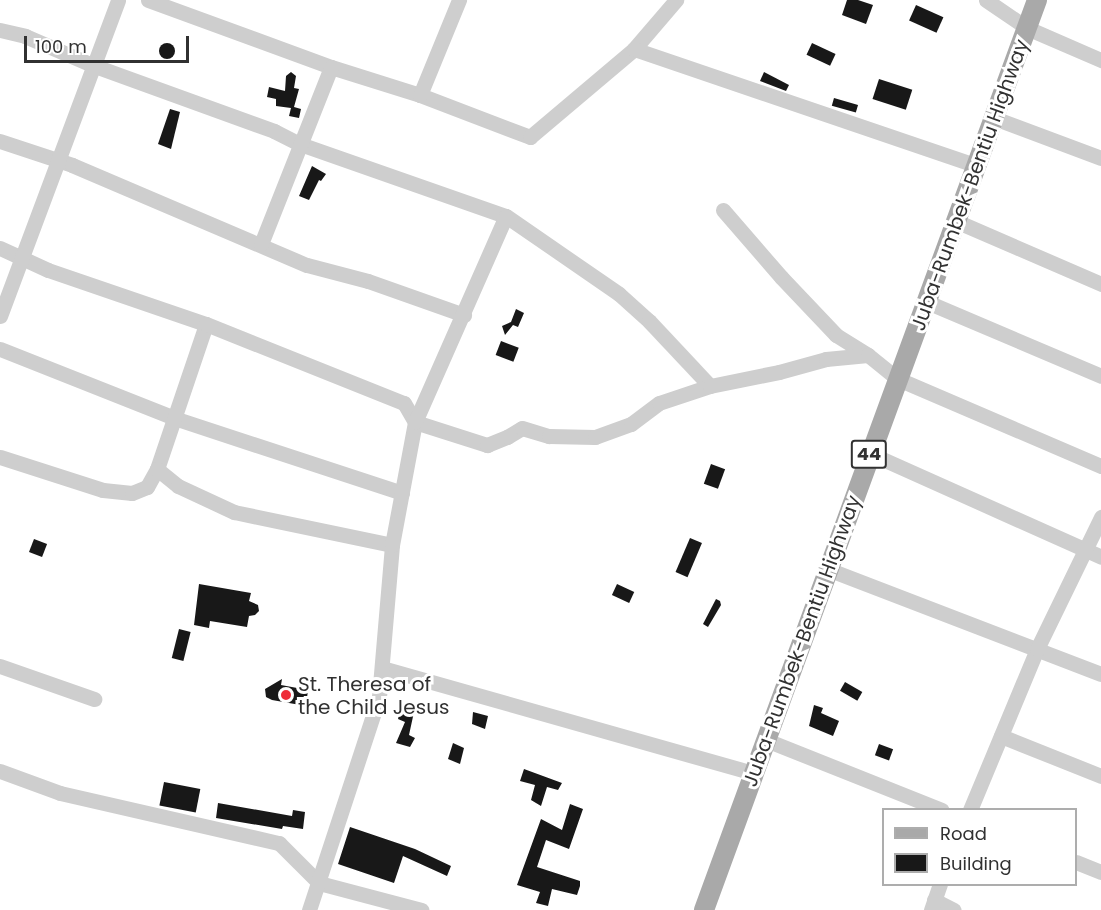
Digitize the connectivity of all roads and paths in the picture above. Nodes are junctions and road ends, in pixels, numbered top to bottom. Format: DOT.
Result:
graph roads {
  1 [pos="118,0"];
  2 [pos="148,0"];
  3 [pos="459,0"];
  4 [pos="676,0"];
  5 [pos="986,0"];
  6 [pos="1037,0"];
  7 [pos="1027,28"];
  8 [pos="0,30"];
  9 [pos="634,49"];
  10 [pos="1101,60"];
  11 [pos="92,65"];
  12 [pos="331,67"];
  13 [pos="420,95"];
  14 [pos="994,118"];
  15 [pos="0,141"];
  16 [pos="300,144"];
  17 [pos="1101,158"];
  18 [pos="59,160"];
  19 [pos="977,166"];
  20 [pos="723,210"];
  21 [pos="506,216"];
  22 [pos="958,222"];
  23 [pos="261,244"];
  24 [pos="0,248"];
  25 [pos="21,256"];
  26 [pos="1101,284"];
  27 [pos="927,302"];
  28 [pos="464,315"];
  29 [pos="0,316"];
  30 [pos="206,324"];
  31 [pos="0,349"];
  32 [pos="868,355"];
  33 [pos="1101,376"];
  34 [pos="898,379"];
  35 [pos="710,386"];
  36 [pos="174,418"];
  37 [pos="415,422"];
  38 [pos="869,453"];
  39 [pos="0,457"];
  40 [pos="1101,466"];
  41 [pos="157,469"];
  42 [pos="402,493"];
  43 [pos="1101,517"];
  44 [pos="392,545"];
  45 [pos="1086,551"];
  46 [pos="1101,557"];
  47 [pos="830,570"];
  48 [pos="1037,649"];
  49 [pos="0,666"];
  50 [pos="382,668"];
  51 [pos="1101,674"];
  52 [pos="94,699"];
  53 [pos="1001,735"];
  54 [pos="766,740"];
  55 [pos="0,771"];
  56 [pos="754,772"];
  57 [pos="1101,776"];
  58 [pos="937,808"];
  59 [pos="971,808"];
  60 [pos="1077,862"];
  61 [pos="1101,872"];
  62 [pos="319,883"];
  63 [pos="940,886"];
  64 [pos="932,905"];
  65 [pos="309,910"];
  66 [pos="421,910"];
  67 [pos="704,910"];
  68 [pos="954,910"];
  1 -- 11 [label="street"];
  2 -- 12 [label="street"];
  3 -- 13 [label="street"];
  4 -- 9 [label="street"];
  5 -- 7 [label="street"];
  6 -- 7 [label="main road, Juba-Rumbek-Bentiu Highway / 44"];
  7 -- 10 [label="street"];
  7 -- 14 [label="main road, Juba-Rumbek-Bentiu Highway / 44"];
  8 -- 11 [label="street"];
  9 -- 13 [label="street"];
  9 -- 19 [label="street"];
  11 -- 16 [label="street"];
  11 -- 18 [label="street"];
  12 -- 13 [label="street"];
  12 -- 16 [label="street"];
  14 -- 17 [label="street"];
  14 -- 19 [label="main road, Juba-Rumbek-Bentiu Highway / 44"];
  15 -- 18 [label="street"];
  16 -- 21 [label="street"];
  16 -- 23 [label="street"];
  18 -- 23 [label="street"];
  18 -- 25 [label="street"];
  19 -- 22 [label="main road, Juba-Rumbek-Bentiu Highway / 44"];
  20 -- 32 [label="street"];
  21 -- 28 [label="street"];
  21 -- 35 [label="street"];
  22 -- 26 [label="street"];
  22 -- 27 [label="main road, Juba-Rumbek-Bentiu Highway / 44"];
  23 -- 28 [label="street"];
  24 -- 25 [label="street"];
  25 -- 29 [label="street"];
  25 -- 30 [label="street"];
  27 -- 33 [label="street"];
  27 -- 34 [label="main road, Juba-Rumbek-Bentiu Highway / 44"];
  28 -- 37 [label="street"];
  30 -- 36 [label="street"];
  30 -- 37 [label="street"];
  31 -- 36 [label="street"];
  32 -- 34 [label="street"];
  32 -- 35 [label="street"];
  34 -- 38 [label="main road, Juba-Rumbek-Bentiu Highway / 44"];
  34 -- 40 [label="street"];
  35 -- 37 [label="street"];
  36 -- 41 [label="street"];
  36 -- 42 [label="street"];
  37 -- 42 [label="street"];
  38 -- 45 [label="street"];
  38 -- 47 [label="main road, Juba-Rumbek-Bentiu Highway / 44"];
  39 -- 41 [label="street"];
  41 -- 44 [label="street"];
  42 -- 44 [label="street"];
  43 -- 45 [label="street"];
  44 -- 50 [label="street"];
  45 -- 46 [label="street"];
  45 -- 48 [label="street"];
  47 -- 48 [label="street"];
  47 -- 54 [label="main road, Juba-Rumbek-Bentiu Highway / 44"];
  48 -- 51 [label="street"];
  48 -- 53 [label="street"];
  49 -- 52 [label="street"];
  50 -- 56 [label="street"];
  50 -- 62 [label="street"];
  53 -- 57 [label="street"];
  53 -- 59 [label="street"];
  54 -- 56 [label="main road, Juba-Rumbek-Bentiu Highway / 44"];
  54 -- 58 [label="street"];
  55 -- 62 [label="street"];
  56 -- 67 [label="main road, Juba-Rumbek-Bentiu Highway / 44"];
  60 -- 61 [label="street"];
  62 -- 65 [label="street"];
  62 -- 66 [label="street"];
  63 -- 64 [label="street"];
  64 -- 68 [label="street"];
}
